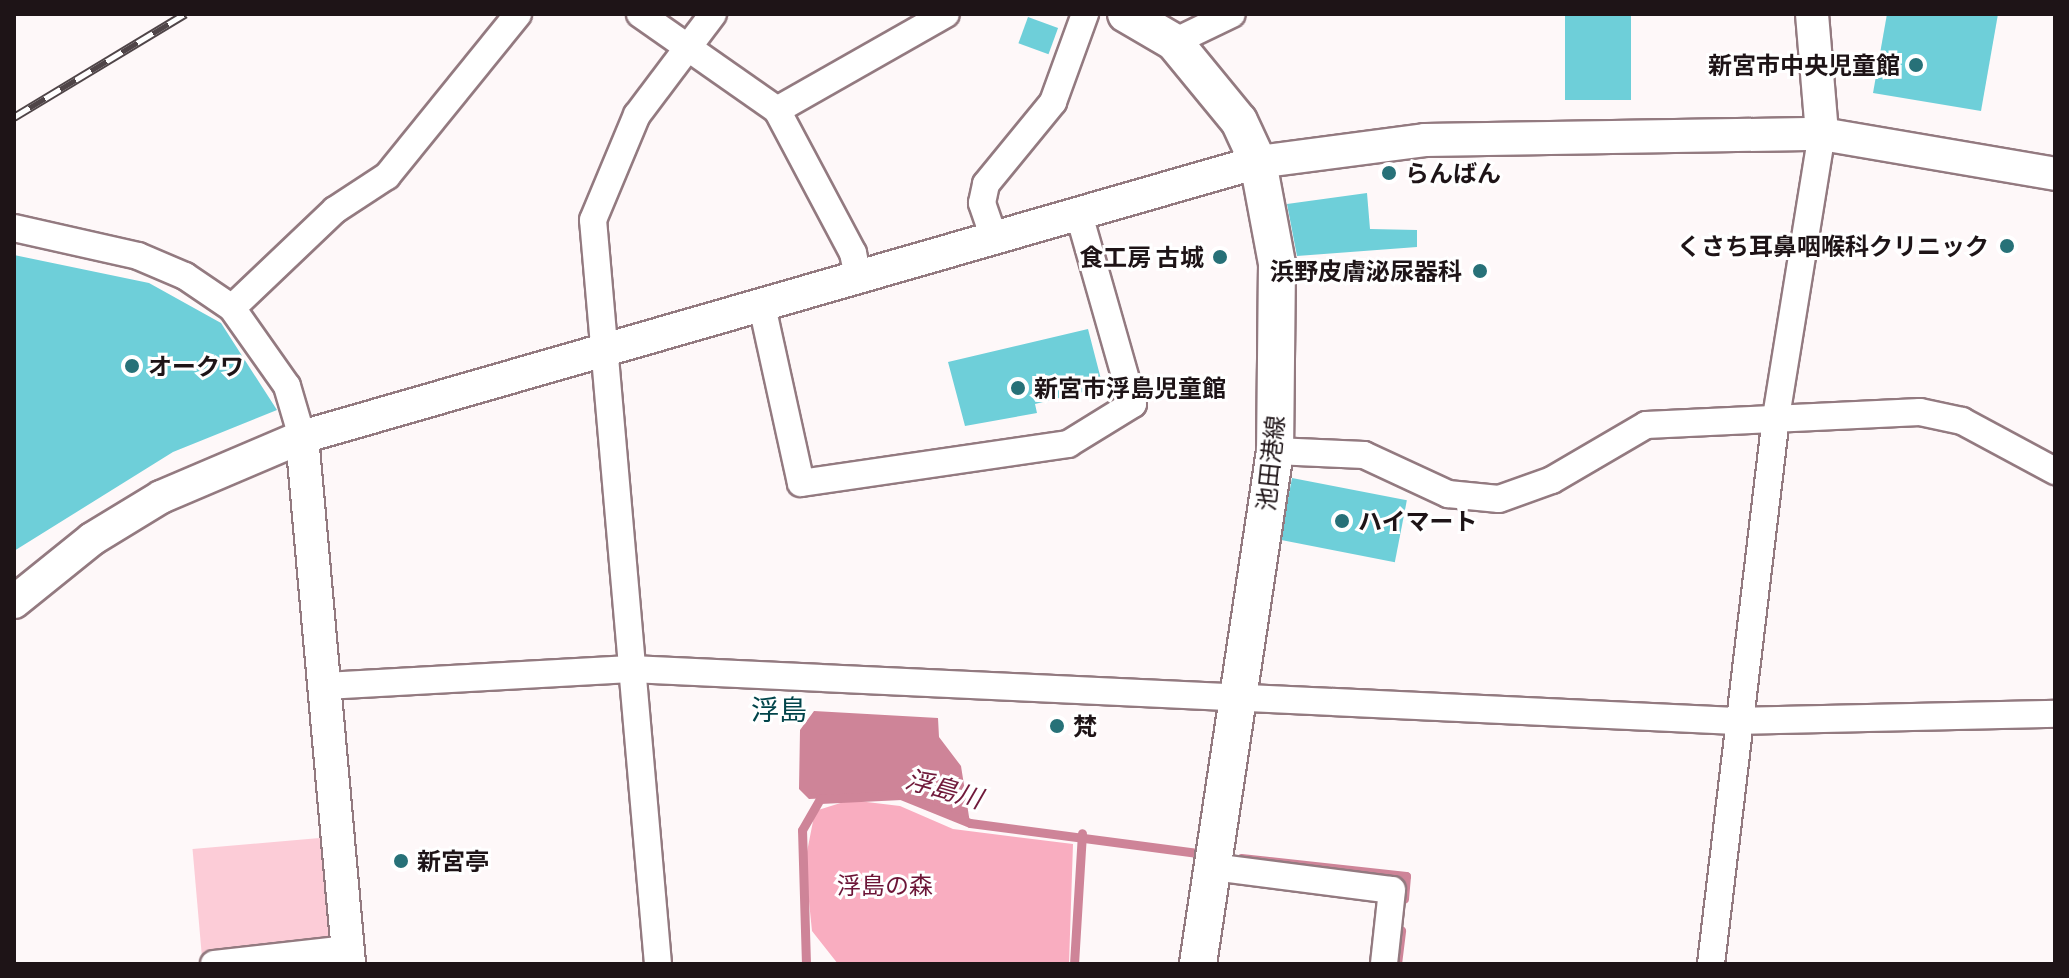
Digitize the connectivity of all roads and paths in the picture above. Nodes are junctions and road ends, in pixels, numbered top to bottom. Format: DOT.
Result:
graph roads {
  1 [pos="518,14"];
  2 [pos="640,14"];
  3 [pos="713,14"];
  4 [pos="946,14"];
  5 [pos="1085,14"];
  6 [pos="1126,14"];
  7 [pos="1232,14"];
  8 [pos="1812,14"];
  9 [pos="1174,42"];
  10 [pos="687,47"];
  11 [pos="777,110"];
  12 [pos="1822,134"];
  13 [pos="1258,162"];
  14 [pos="2055,174"];
  15 [pos="1079,214"];
  16 [pos="14,228"];
  17 [pos="994,238"];
  18 [pos="858,276"];
  19 [pos="762,306"];
  20 [pos="232,308"];
  21 [pos="605,354"];
  22 [pos="1776,417"];
  23 [pos="302,437"];
  24 [pos="1275,451"];
  25 [pos="2055,471"];
  26 [pos="14,602"];
  27 [pos="631,669"];
  28 [pos="325,686"];
  29 [pos="1237,698"];
  30 [pos="2055,714"];
  31 [pos="1736,721"];
  32 [pos="1213,867"];
  33 [pos="348,956"];
  34 [pos="214,964"];
  35 [pos="658,964"];
  36 [pos="1198,964"];
  37 [pos="1384,964"];
  38 [pos="1711,964"];
  1 -- 20 [label="street"];
  2 -- 10 [label="street"];
  3 -- 10 [label="street"];
  4 -- 11 [label="street"];
  5 -- 17 [label="street"];
  6 -- 9 [label="main road, 池田港線"];
  7 -- 9 [label="street"];
  8 -- 12 [label="street"];
  9 -- 13 [label="main road, 池田港線"];
  10 -- 11 [label="street"];
  10 -- 21 [label="street"];
  11 -- 18 [label="street"];
  12 -- 13 [label="street"];
  12 -- 14 [label="street"];
  12 -- 22 [label="street"];
  13 -- 15 [label="street"];
  13 -- 24 [label="main road, 池田港線"];
  15 -- 17 [label="street"];
  15 -- 19 [label="street"];
  16 -- 20 [label="street"];
  17 -- 18 [label="street"];
  18 -- 19 [label="street"];
  19 -- 21 [label="street"];
  20 -- 23 [label="street"];
  21 -- 23 [label="street"];
  21 -- 27 [label="street"];
  22 -- 24 [label="street"];
  22 -- 25 [label="street"];
  22 -- 31 [label="street"];
  23 -- 26 [label="street"];
  23 -- 28 [label="street"];
  24 -- 29 [label="main road, 池田港線"];
  27 -- 28 [label="street"];
  27 -- 29 [label="street"];
  27 -- 35 [label="street"];
  28 -- 33 [label="street"];
  29 -- 31 [label="street"];
  29 -- 32 [label="main road, 池田港線"];
  30 -- 31 [label="street"];
  31 -- 38 [label="street"];
  32 -- 36 [label="main road, 池田港線"];
  32 -- 37 [label="street"];
  33 -- 34 [label="street"];
}
